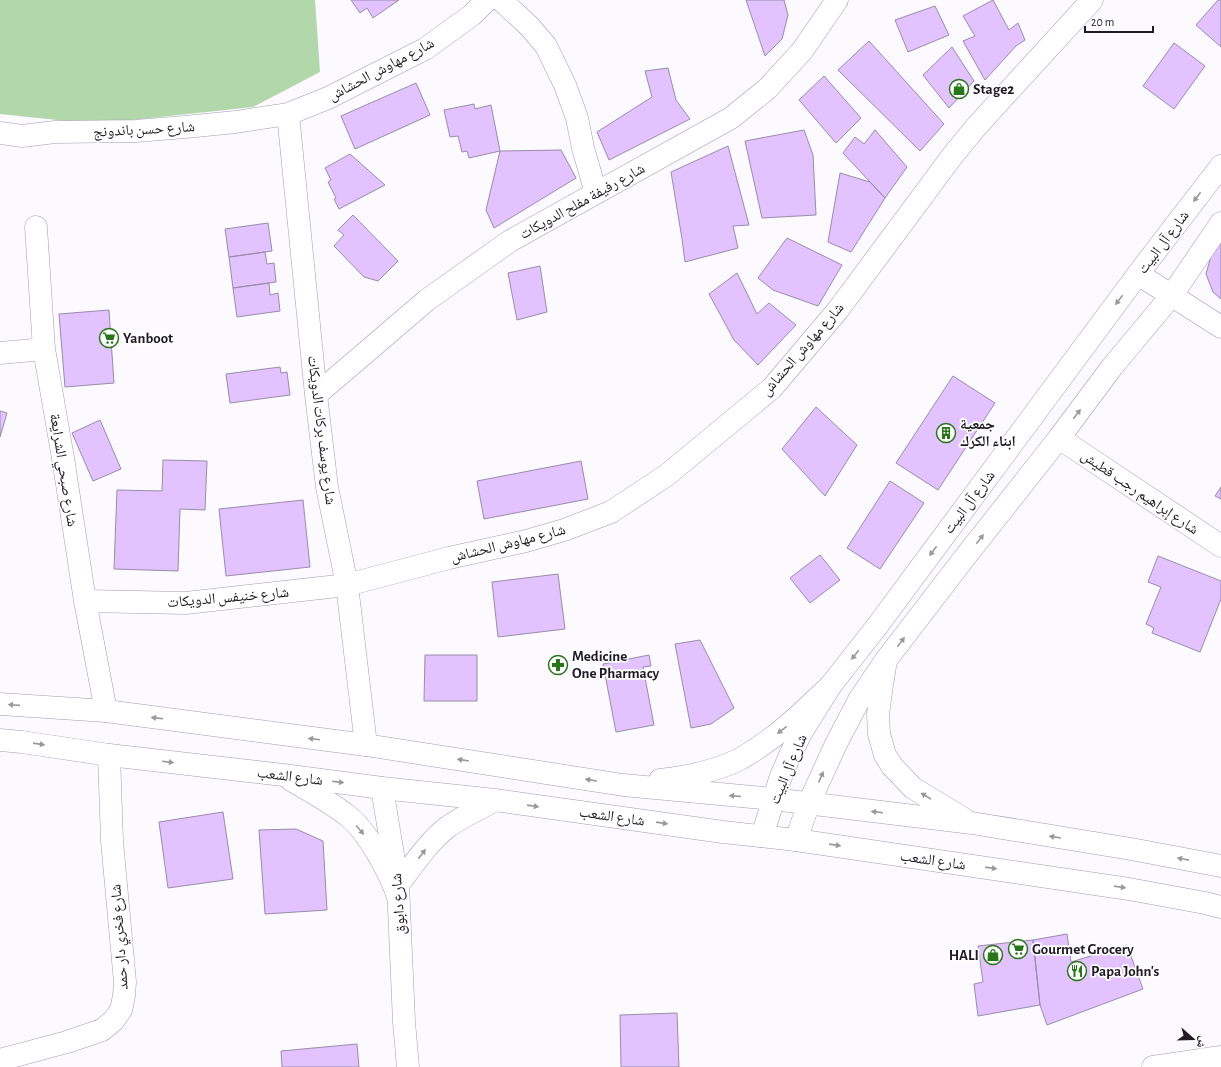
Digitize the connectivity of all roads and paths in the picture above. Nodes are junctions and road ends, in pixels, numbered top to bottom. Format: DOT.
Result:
graph roads {
  1 [pos="487,0"];
  2 [pos="501,0"];
  3 [pos="837,0"];
  4 [pos="1092,0"];
  5 [pos="288,114"];
  6 [pos="0,133"];
  7 [pos="1221,166"];
  8 [pos="596,194"];
  9 [pos="1221,223"];
  10 [pos="36,227"];
  11 [pos="1138,274"];
  12 [pos="1172,295"];
  13 [pos="1221,327"];
  14 [pos="44,349"];
  15 [pos="0,353"];
  16 [pos="316,395"];
  17 [pos="1059,438"];
  18 [pos="1221,546"];
  19 [pos="347,585"];
  20 [pos="85,601"];
  21 [pos="886,660"];
  22 [pos="831,685"];
  23 [pos="0,704"];
  24 [pos="106,712"];
  25 [pos="0,740"];
  26 [pos="366,745"];
  27 [pos="109,755"];
  28 [pos="283,775"];
  29 [pos="624,786"];
  30 [pos="382,788"];
  31 [pos="773,799"];
  32 [pos="495,800"];
  33 [pos="809,804"];
  34 [pos="972,823"];
  35 [pos="762,836"];
  36 [pos="796,840"];
  37 [pos="1221,866"];
  38 [pos="398,891"];
  39 [pos="1221,907"];
  40 [pos="404,1022"];
  41 [pos="1221,1057"];
  42 [pos="0,1060"];
  43 [pos="392,1067"];
  44 [pos="408,1067"];
  45 [pos="1153,1067"];
  1 -- 5 [label="street, شارع مهاوش الحشاش"];
  2 -- 8 [label="street"];
  3 -- 8 [label="street, شارع رفيفة مفلح الدويكات"];
  4 -- 19 [label="street, شارع مهاوش الحشاش"];
  5 -- 6 [label="street, شارع حسن باندونج"];
  5 -- 16 [label="street, شارع يوسف بركات الدويكات"];
  7 -- 11 [label="street, شارع آل البيت, one-way"];
  8 -- 16 [label="street, شارع رفيفة مفلح الدويكات"];
  9 -- 12 [label="street, شارع آل البيت"];
  10 -- 14 [label="street, شارع صبحي الشرايعة"];
  11 -- 12 [label="street"];
  11 -- 22 [label="street, شارع آل البيت, one-way"];
  12 -- 13 [label="street"];
  17 -- 12 [label="street, شارع آل البيت, one-way"];
  14 -- 15 [label="street"];
  14 -- 20 [label="street, شارع صبحي الشرايعة"];
  16 -- 19 [label="street, شارع يوسف بركات الدويكات"];
  17 -- 18 [label="street, شارع إبراهيم رجب قطيش"];
  21 -- 17 [label="street, شارع آل البيت, one-way"];
  19 -- 20 [label="street, شارع خنيفس الدويكات"];
  19 -- 26 [label="street, شارع يوسف بركات الدويكات"];
  20 -- 24 [label="street, شارع صبحي الشرايعة"];
  33 -- 21 [label="street, شارع آل البيت, one-way"];
  34 -- 21 [label="street, one-way"];
  22 -- 29 [label="street, one-way"];
  22 -- 31 [label="street, شارع آل البيت"];
  24 -- 23 [label="street, one-way"];
  26 -- 24 [label="street, one-way"];
  25 -- 27 [label="street, شارع الشعب, one-way"];
  29 -- 26 [label="street, one-way"];
  27 -- 28 [label="street, شارع الشعب, one-way"];
  27 -- 42 [label="street, شارع فخري دار حمد"];
  28 -- 30 [label="street, شارع الشعب, one-way"];
  28 -- 38 [label="street, one-way"];
  31 -- 29 [label="street, one-way"];
  30 -- 32 [label="street, شارع الشعب"];
  30 -- 38 [label="street, شارع دابوق"];
  31 -- 33 [label="street"];
  31 -- 35 [label="street, شارع آل البيت"];
  32 -- 35 [label="street, شارع الشعب, one-way"];
  38 -- 32 [label="street, one-way"];
  34 -- 33 [label="street, one-way"];
  33 -- 36 [label="street, شارع آل البيت"];
  37 -- 34 [label="street, one-way"];
  35 -- 36 [label="street, شارع الشعب"];
  36 -- 39 [label="street, شارع الشعب, one-way"];
  38 -- 40 [label="street, شارع دابوق"];
  40 -- 43 [label="street, شارع دابوق"];
  40 -- 44 [label="street, شارع دابوق"];
  41 -- 45 [label="street"];
}
